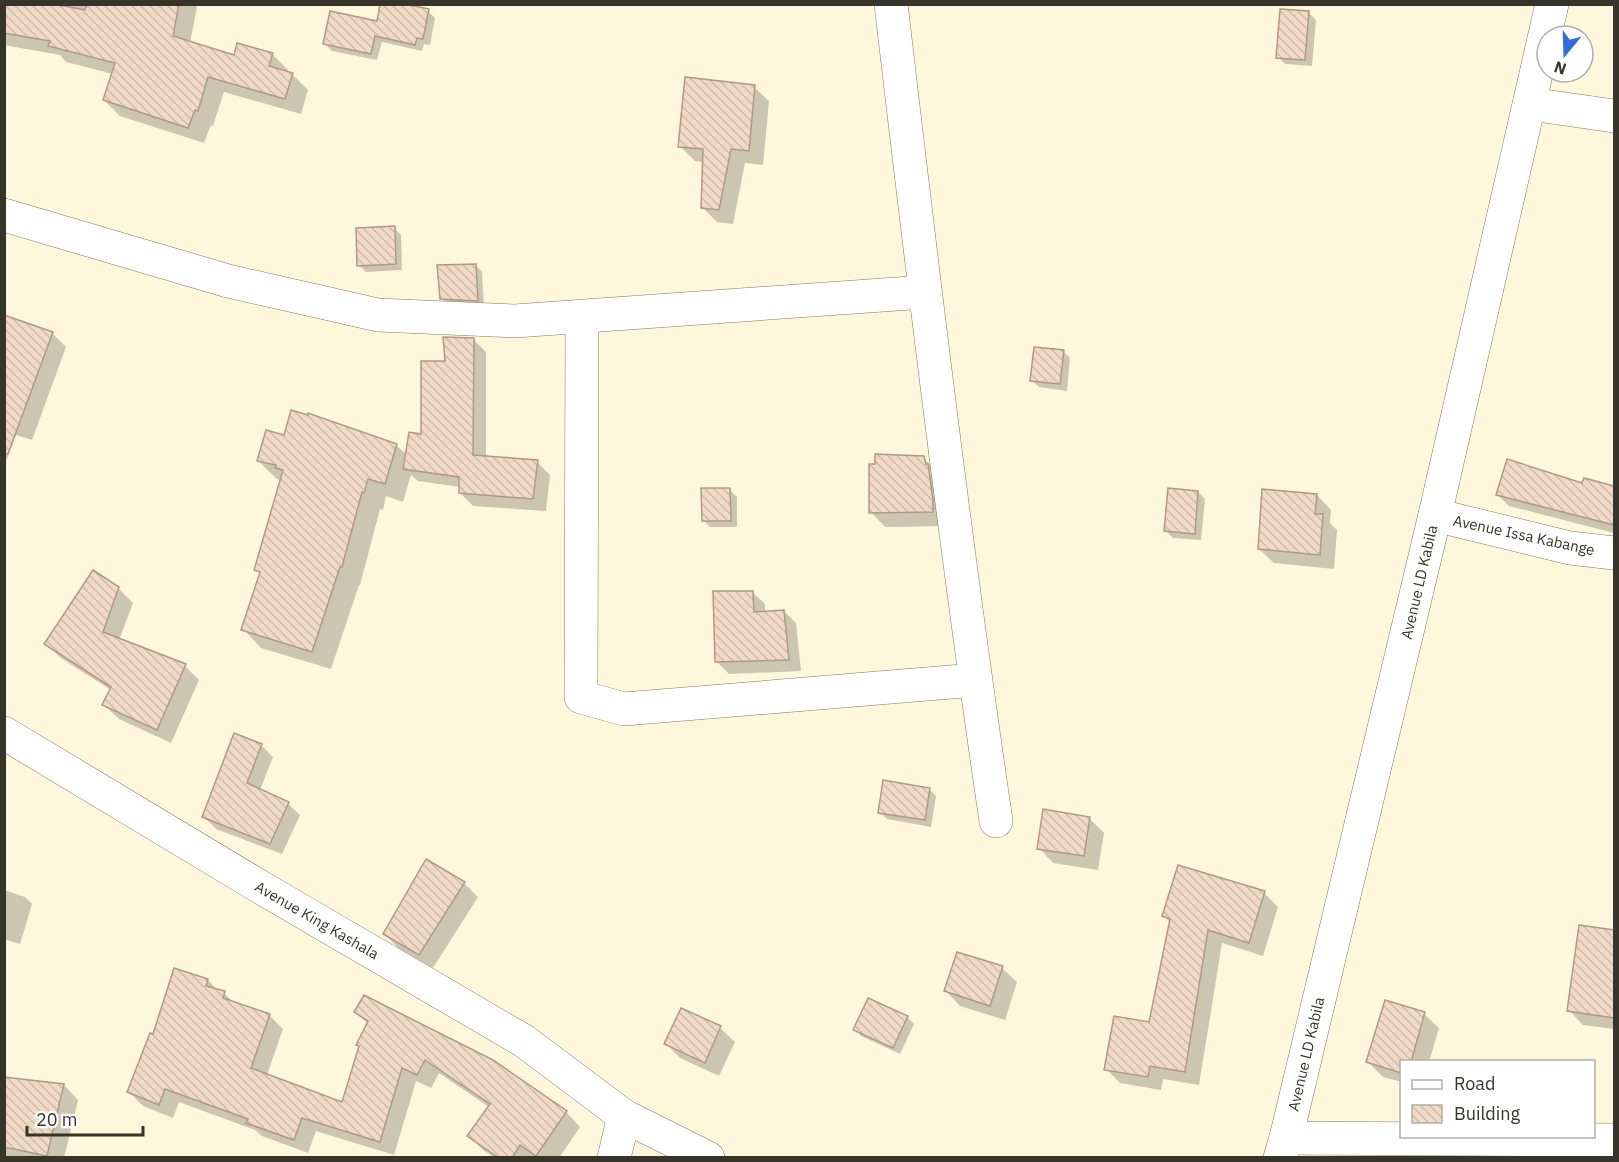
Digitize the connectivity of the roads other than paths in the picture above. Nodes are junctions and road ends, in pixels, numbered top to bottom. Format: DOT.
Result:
graph roads {
  1 [pos="891,4"];
  2 [pos="1552,4"];
  3 [pos="1530,104"];
  4 [pos="1614,116"];
  5 [pos="4,215"];
  6 [pos="925,292"];
  7 [pos="582,316"];
  8 [pos="1435,515"];
  9 [pos="1614,553"];
  10 [pos="975,680"];
  11 [pos="4,733"];
  12 [pos="996,821"];
  13 [pos="624,1116"];
  14 [pos="1614,1140"];
  15 [pos="1283,1148"];
  16 [pos="614,1158"];
  17 [pos="708,1158"];
  1 -- 6 [label="street"];
  2 -- 3 [label="street, Avenue LD Kabila"];
  3 -- 4 [label="street"];
  3 -- 8 [label="street, Avenue LD Kabila"];
  5 -- 7 [label="street"];
  6 -- 7 [label="street"];
  6 -- 10 [label="street"];
  7 -- 10 [label="street"];
  8 -- 9 [label="street, Avenue Issa Kabange"];
  8 -- 15 [label="street, Avenue LD Kabila"];
  10 -- 12 [label="street"];
  11 -- 13 [label="street, Avenue King Kashala"];
  13 -- 16 [label="street"];
  13 -- 17 [label="street, Avenue King Kashala"];
  14 -- 15 [label="street"];
}
